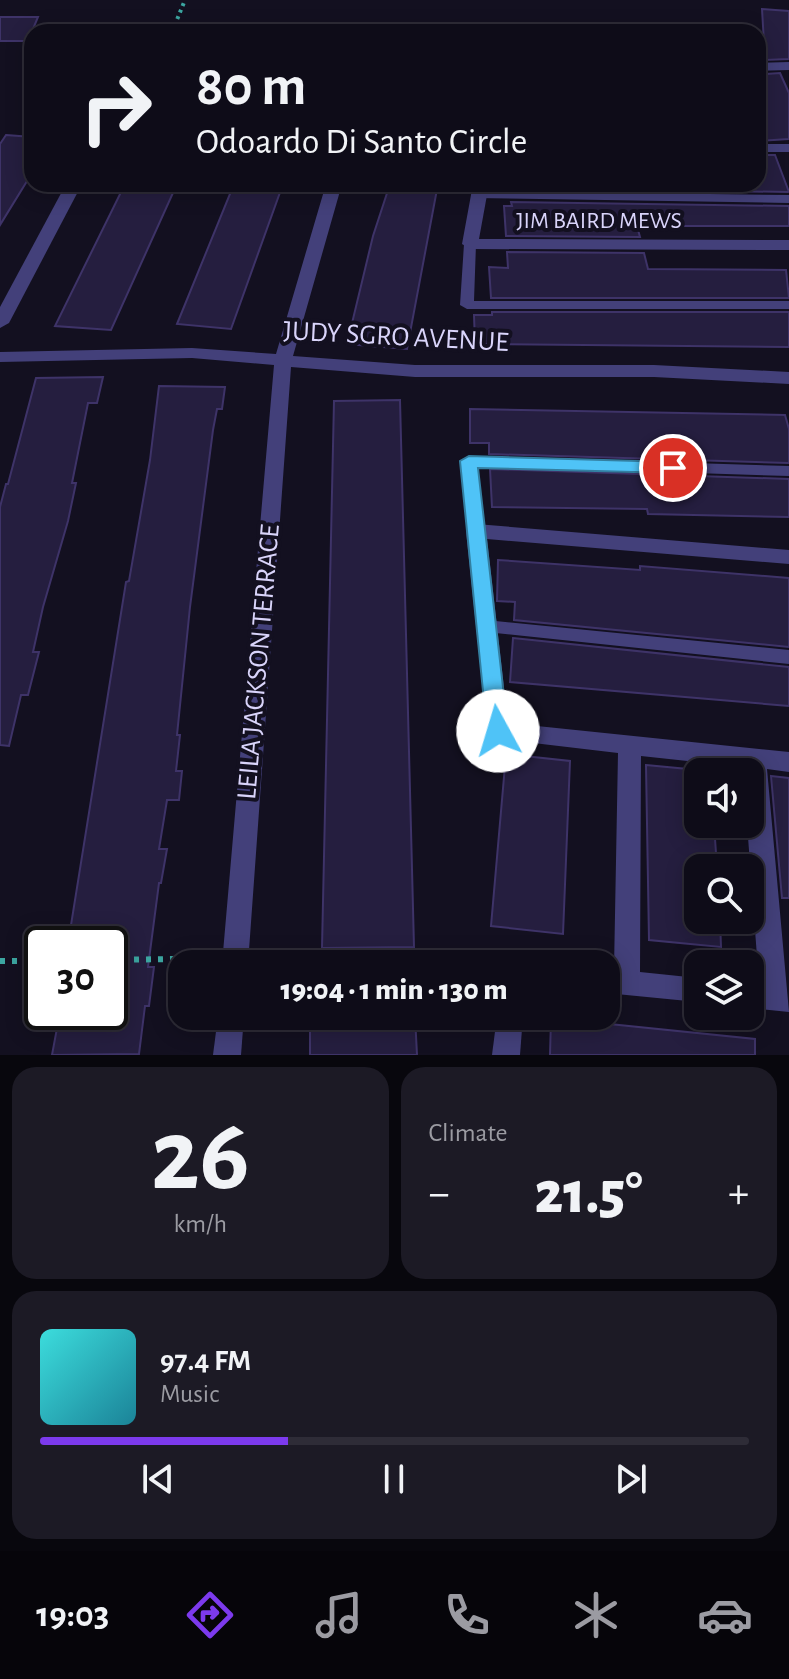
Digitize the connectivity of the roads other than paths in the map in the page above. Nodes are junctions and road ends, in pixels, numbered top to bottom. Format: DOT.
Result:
graph roads {
  1 [pos="789,66"];
  2 [pos="766,67"];
  3 [pos="766,148"];
  4 [pos="789,148"];
  5 [pos="70,192"];
  6 [pos="332,192"];
  7 [pos="480,192"];
  8 [pos="539,192"];
  9 [pos="714,192"];
  10 [pos="716,198"];
  11 [pos="789,199"];
  12 [pos="470,244"];
  13 [pos="789,245"];
  14 [pos="789,305"];
  15 [pos="0,323"];
  16 [pos="0,357"];
  17 [pos="283,360"];
  18 [pos="789,378"];
  19 [pos="789,471"];
  20 [pos="476,531"];
  21 [pos="789,557"];
  22 [pos="486,626"];
  23 [pos="789,657"];
  24 [pos="630,745"];
  25 [pos="754,758"];
  26 [pos="764,759"];
  27 [pos="789,762"];
  28 [pos="760,838"];
  29 [pos="236,950"];
  30 [pos="618,950"];
  31 [pos="620,982"];
  32 [pos="684,989"];
  33 [pos="771,997"];
  34 [pos="230,1030"];
  35 [pos="509,1030"];
  36 [pos="227,1055"];
  37 [pos="506,1055"];
  1 -- 2 [label="street"];
  3 -- 4 [label="street"];
  5 -- 15 [label="street"];
  6 -- 17 [label="street, LEILA JACKSON TERRACE"];
  7 -- 12 [label="street, JIM BAIRD MEWS"];
  8 -- 10 [label="lane"];
  9 -- 10 [label="lane"];
  10 -- 11 [label="lane"];
  12 -- 13 [label="street, JIM BAIRD MEWS"];
  12 -- 14 [label="lane"];
  16 -- 17 [label="street, JUDY SGRO AVENUE"];
  17 -- 18 [label="street, JUDY SGRO AVENUE"];
  17 -- 29 [label="street, LEILA JACKSON TERRACE"];
  19 -- 20 [label="lane"];
  20 -- 21 [label="street"];
  20 -- 22 [label="street"];
  22 -- 23 [label="lane"];
  22 -- 24 [label="street"];
  24 -- 25 [label="street"];
  24 -- 30 [label="street"];
  26 -- 27 [label="street"];
  28 -- 33 [label="street"];
  31 -- 32 [label="street"];
  34 -- 36 [label="street"];
  35 -- 37 [label="street"];
}
